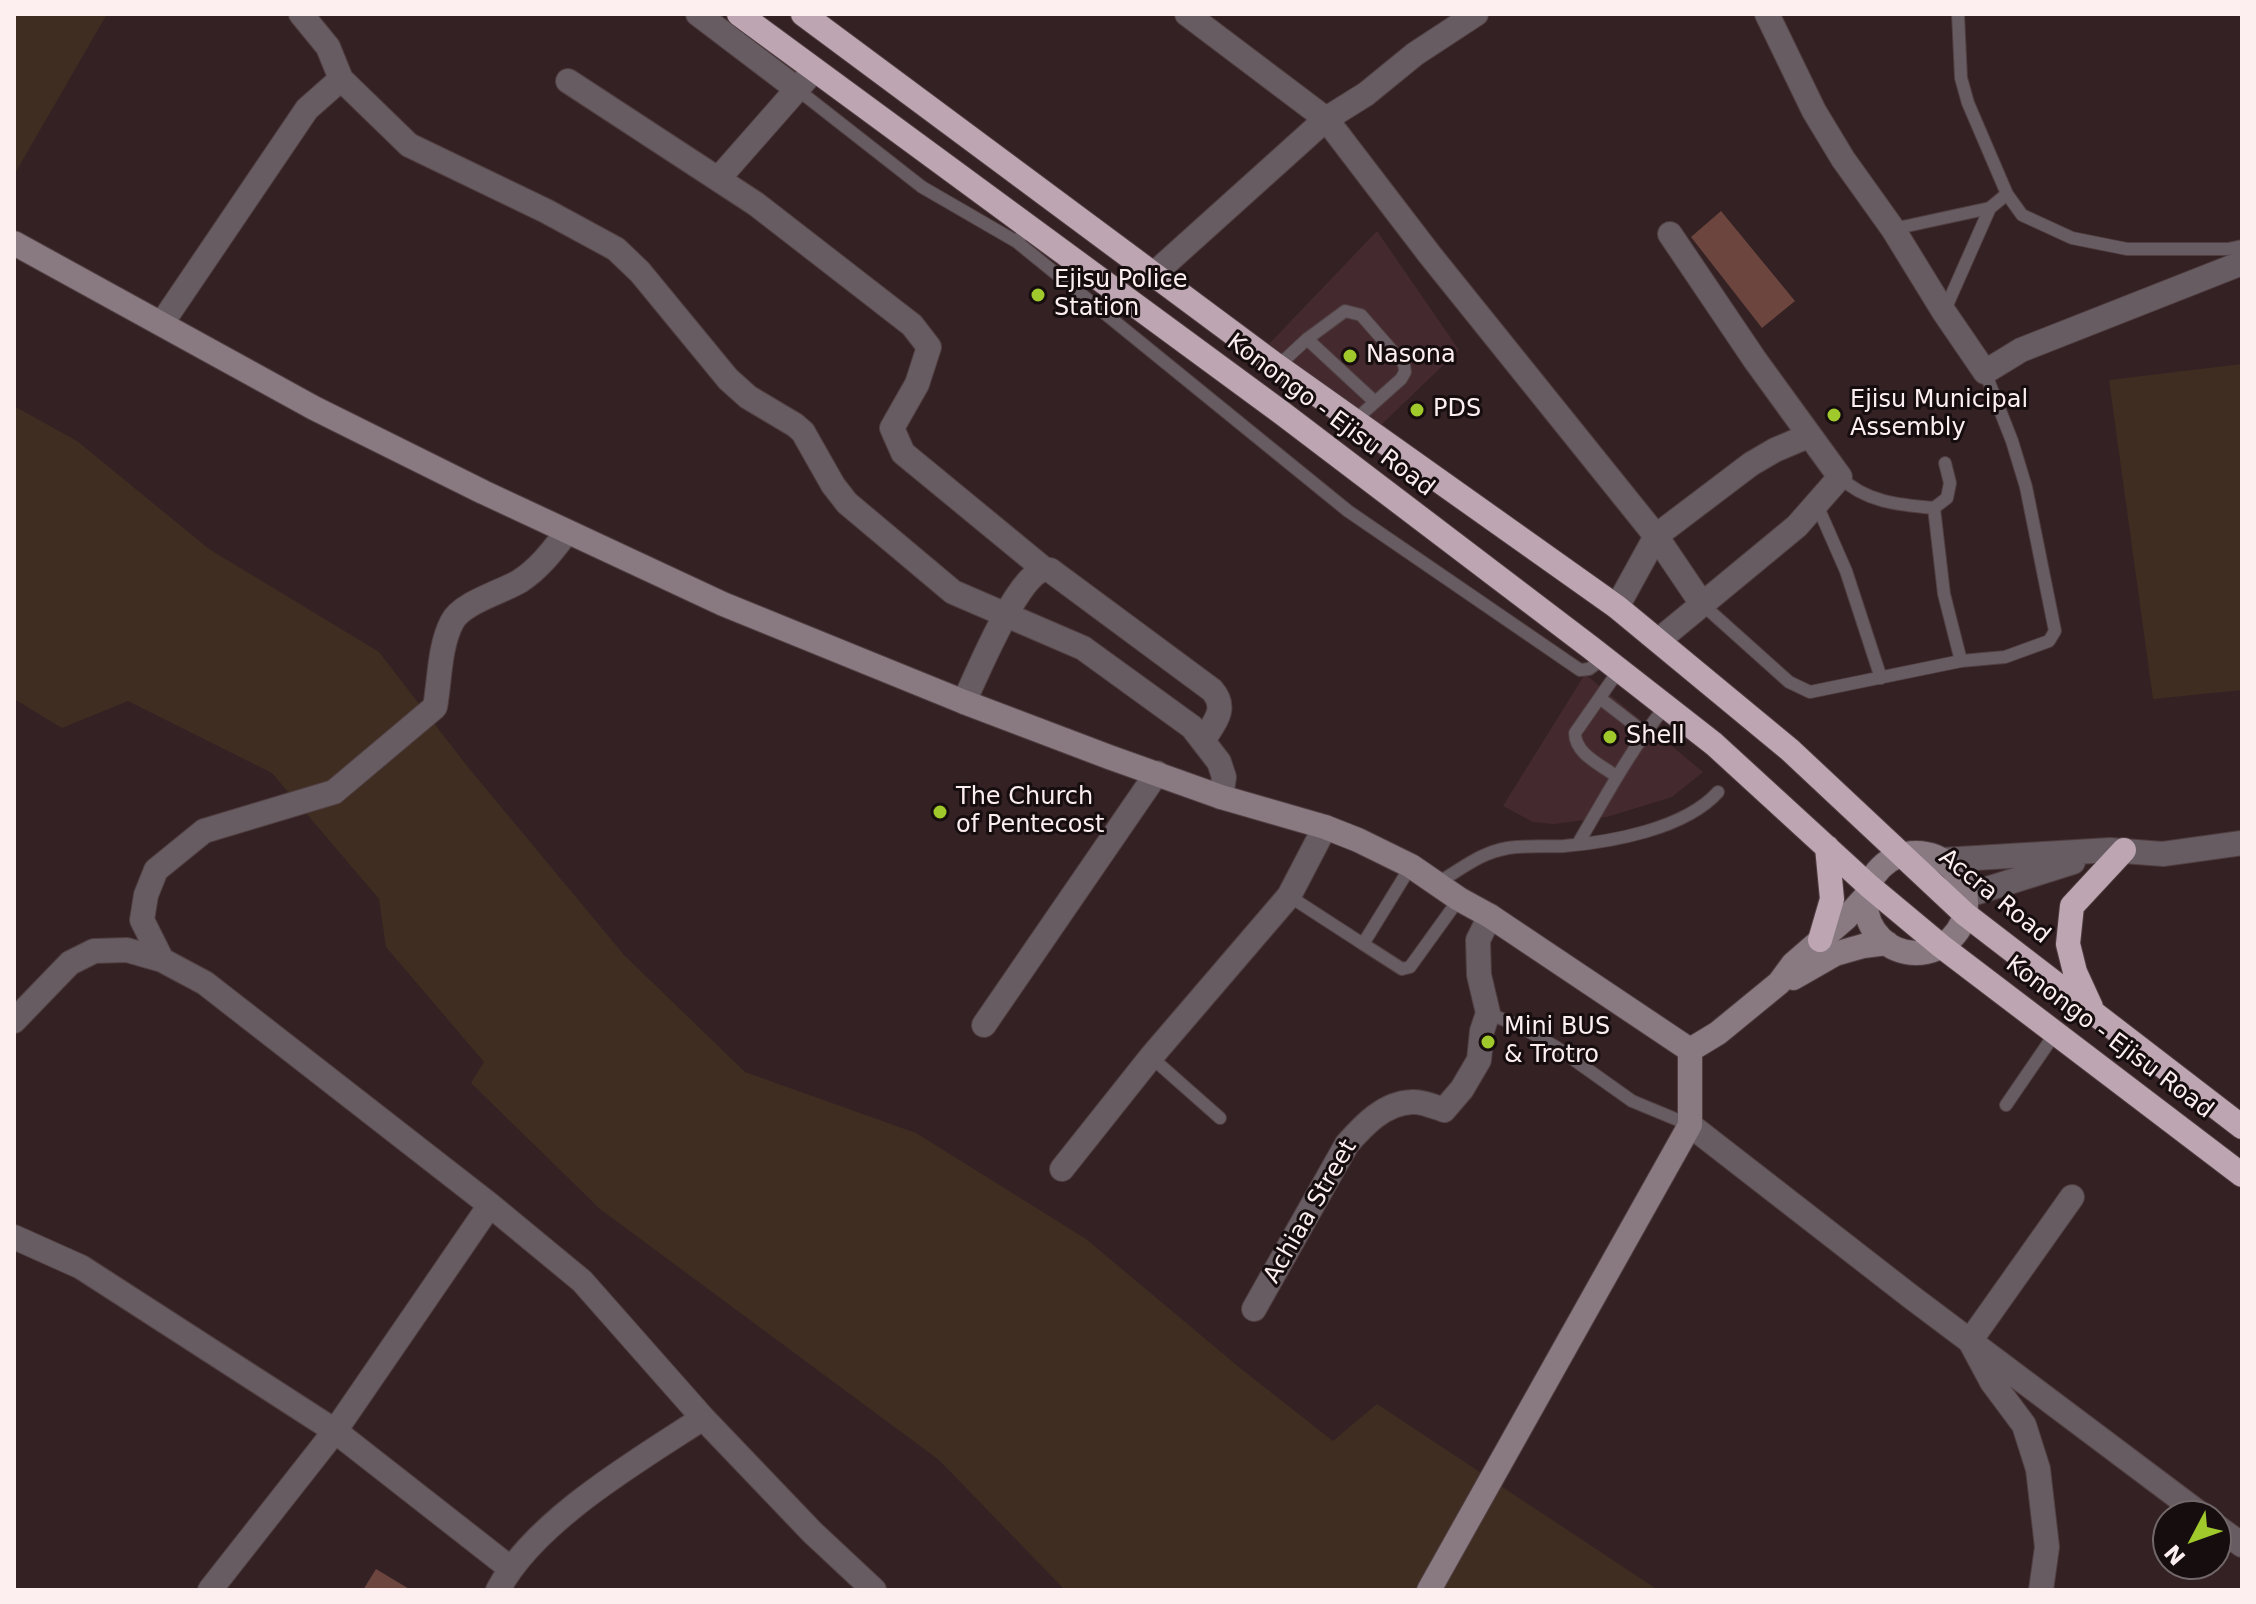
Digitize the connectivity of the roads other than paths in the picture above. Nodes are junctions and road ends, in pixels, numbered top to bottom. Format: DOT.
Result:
graph roads {
  1 [pos="301,14"];
  2 [pos="698,14"];
  3 [pos="739,14"];
  4 [pos="803,14"];
  5 [pos="1187,14"];
  6 [pos="1767,14"];
  7 [pos="1958,14"];
  8 [pos="1474,15"];
  9 [pos="814,70"];
  10 [pos="341,79"];
  11 [pos="568,81"];
  12 [pos="798,90"];
  13 [pos="1326,119"];
  14 [pos="719,178"];
  15 [pos="2007,194"];
  16 [pos="1990,208"];
  17 [pos="1893,229"];
  18 [pos="1670,234"];
  19 [pos="1022,235"];
  20 [pos="14,243"];
  21 [pos="2242,246"];
  22 [pos="2242,263"];
  23 [pos="1155,273"];
  24 [pos="1944,312"];
  25 [pos="162,323"];
  26 [pos="1307,339"];
  27 [pos="1278,366"];
  28 [pos="1985,372"];
  29 [pos="1375,402"];
  30 [pos="1354,421"];
  31 [pos="1808,436"];
  32 [pos="1945,463"];
  33 [pos="1840,477"];
  34 [pos="1817,505"];
  35 [pos="1934,508"];
  36 [pos="567,532"];
  37 [pos="1656,536"];
  38 [pos="1044,569"];
  39 [pos="1702,604"];
  40 [pos="1617,607"];
  41 [pos="1006,615"];
  42 [pos="1659,640"];
  43 [pos="1961,661"];
  44 [pos="1612,664"];
  45 [pos="1881,678"];
  46 [pos="1725,694"];
  47 [pos="1601,699"];
  48 [pos="964,702"];
  49 [pos="1665,707"];
  50 [pos="1645,733"];
  51 [pos="1204,739"];
  52 [pos="1157,773"];
  53 [pos="1616,776"];
  54 [pos="1718,792"];
  55 [pos="1221,797"];
  56 [pos="1325,827"];
  57 [pos="1579,842"];
  58 [pos="2242,843"];
  59 [pos="1827,847"];
  60 [pos="2117,850"];
  61 [pos="1900,855"];
  62 [pos="1942,860"];
  63 [pos="1411,866"];
  64 [pos="1437,883"];
  65 [pos="1868,891"];
  66 [pos="1289,896"];
  67 [pos="1459,899"];
  68 [pos="1965,905"];
  69 [pos="1490,916"];
  70 [pos="1820,940"];
  71 [pos="1887,943"];
  72 [pos="1363,944"];
  73 [pos="1941,946"];
  74 [pos="162,960"];
  75 [pos="1779,983"];
  76 [pos="1488,1013"];
  77 [pos="2094,1013"];
  78 [pos="14,1021"];
  79 [pos="984,1025"];
  80 [pos="2056,1032"];
  81 [pos="1690,1050"];
  82 [pos="1151,1057"];
  83 [pos="2006,1105"];
  84 [pos="1220,1118"];
  85 [pos="1690,1125"];
  86 [pos="2242,1127"];
  87 [pos="1062,1169"];
  88 [pos="2242,1175"];
  89 [pos="2072,1197"];
  90 [pos="490,1205"];
  91 [pos="14,1237"];
  92 [pos="1254,1309"];
  93 [pos="1970,1341"];
  94 [pos="703,1418"];
  95 [pos="335,1431"];
  96 [pos="2182,1500"];
  97 [pos="510,1568"];
  98 [pos="210,1590"];
  99 [pos="498,1590"];
  100 [pos="874,1590"];
  101 [pos="1429,1590"];
  102 [pos="2041,1590"];
  1 -- 10 [label="street"];
  2 -- 12 [label="street"];
  3 -- 9 [label="highway, Konongo - Ejisu Road"];
  4 -- 23 [label="highway, Konongo - Ejisu Road"];
  5 -- 13 [label="street"];
  6 -- 17 [label="street"];
  7 -- 15 [label="lane"];
  8 -- 13 [label="street"];
  9 -- 12 [label="street"];
  9 -- 19 [label="highway, Konongo - Ejisu Road"];
  10 -- 25 [label="street"];
  10 -- 41 [label="street"];
  11 -- 14 [label="street"];
  12 -- 14 [label="street"];
  12 -- 19 [label="lane"];
  13 -- 23 [label="street"];
  13 -- 37 [label="street"];
  14 -- 38 [label="street"];
  15 -- 16 [label="lane"];
  15 -- 21 [label="lane"];
  16 -- 17 [label="lane"];
  16 -- 24 [label="lane"];
  17 -- 24 [label="street"];
  18 -- 31 [label="street"];
  19 -- 44 [label="highway, Konongo - Ejisu Road"];
  19 -- 44 [label="lane"];
  20 -- 25 [label="main road"];
  22 -- 28 [label="street"];
  23 -- 27 [label="highway, Konongo - Ejisu Road"];
  24 -- 28 [label="street"];
  25 -- 36 [label="main road"];
  26 -- 27 [label="lane"];
  26 -- 29 [label="lane"];
  26 -- 29 [label="lane"];
  27 -- 30 [label="highway, Konongo - Ejisu Road"];
  28 -- 43 [label="lane"];
  29 -- 30 [label="lane"];
  30 -- 40 [label="highway, Konongo - Ejisu Road"];
  31 -- 33 [label="street"];
  31 -- 37 [label="street"];
  32 -- 35 [label="lane"];
  33 -- 34 [label="street"];
  33 -- 35 [label="lane"];
  34 -- 39 [label="street"];
  34 -- 45 [label="lane"];
  35 -- 43 [label="lane"];
  36 -- 48 [label="main road"];
  36 -- 74 [label="street"];
  37 -- 39 [label="street"];
  37 -- 40 [label="street"];
  38 -- 41 [label="street"];
  38 -- 51 [label="street"];
  39 -- 42 [label="street"];
  39 -- 45 [label="lane"];
  40 -- 42 [label="highway, Konongo - Ejisu Road"];
  41 -- 48 [label="street"];
  41 -- 51 [label="street"];
  42 -- 46 [label="highway, Konongo - Ejisu Road"];
  43 -- 45 [label="lane"];
  44 -- 47 [label="lane"];
  44 -- 49 [label="highway, Konongo - Ejisu Road"];
  46 -- 61 [label="highway, Accra Road"];
  47 -- 50 [label="lane"];
  47 -- 53 [label="lane"];
  48 -- 52 [label="main road"];
  49 -- 50 [label="lane"];
  49 -- 59 [label="highway, Konongo - Ejisu Road"];
  50 -- 53 [label="lane"];
  51 -- 55 [label="street"];
  52 -- 55 [label="main road"];
  52 -- 79 [label="street"];
  53 -- 57 [label="lane"];
  54 -- 57 [label="lane"];
  55 -- 56 [label="main road"];
  56 -- 63 [label="main road"];
  56 -- 66 [label="street"];
  57 -- 64 [label="lane"];
  58 -- 60 [label="street"];
  59 -- 65 [label="highway, Konongo - Ejisu Road"];
  59 -- 70 [label="highway"];
  60 -- 62 [label="street"];
  60 -- 68 [label="street"];
  60 -- 77 [label="highway"];
  61 -- 62 [label="main road"];
  61 -- 65 [label="main road"];
  61 -- 68 [label="highway, Accra Road"];
  62 -- 68 [label="main road"];
  63 -- 64 [label="main road"];
  63 -- 72 [label="lane"];
  64 -- 67 [label="main road"];
  65 -- 70 [label="main road"];
  65 -- 71 [label="main road"];
  65 -- 73 [label="highway, Konongo - Ejisu Road"];
  66 -- 72 [label="lane"];
  66 -- 82 [label="street"];
  67 -- 69 [label="main road"];
  67 -- 72 [label="lane"];
  68 -- 73 [label="main road"];
  68 -- 77 [label="highway, Accra Road"];
  69 -- 76 [label="street, Achiaa Street"];
  69 -- 81 [label="main road"];
  70 -- 75 [label="main road"];
  71 -- 73 [label="main road"];
  71 -- 75 [label="main road"];
  73 -- 80 [label="highway, Konongo - Ejisu Road"];
  74 -- 78 [label="street"];
  74 -- 90 [label="street"];
  75 -- 81 [label="main road"];
  76 -- 85 [label="lane"];
  76 -- 92 [label="street, Achiaa Street"];
  77 -- 86 [label="highway, Accra Road"];
  80 -- 83 [label="lane"];
  80 -- 88 [label="highway, Konongo - Ejisu Road"];
  81 -- 85 [label="main road"];
  82 -- 84 [label="lane"];
  82 -- 87 [label="street"];
  85 -- 93 [label="street"];
  85 -- 101 [label="main road"];
  89 -- 93 [label="street"];
  90 -- 94 [label="street"];
  90 -- 95 [label="street"];
  91 -- 95 [label="street"];
  93 -- 96 [label="street"];
  93 -- 102 [label="street"];
  94 -- 97 [label="street"];
  94 -- 100 [label="street"];
  95 -- 97 [label="street"];
  95 -- 98 [label="street"];
  97 -- 99 [label="street"];
}
